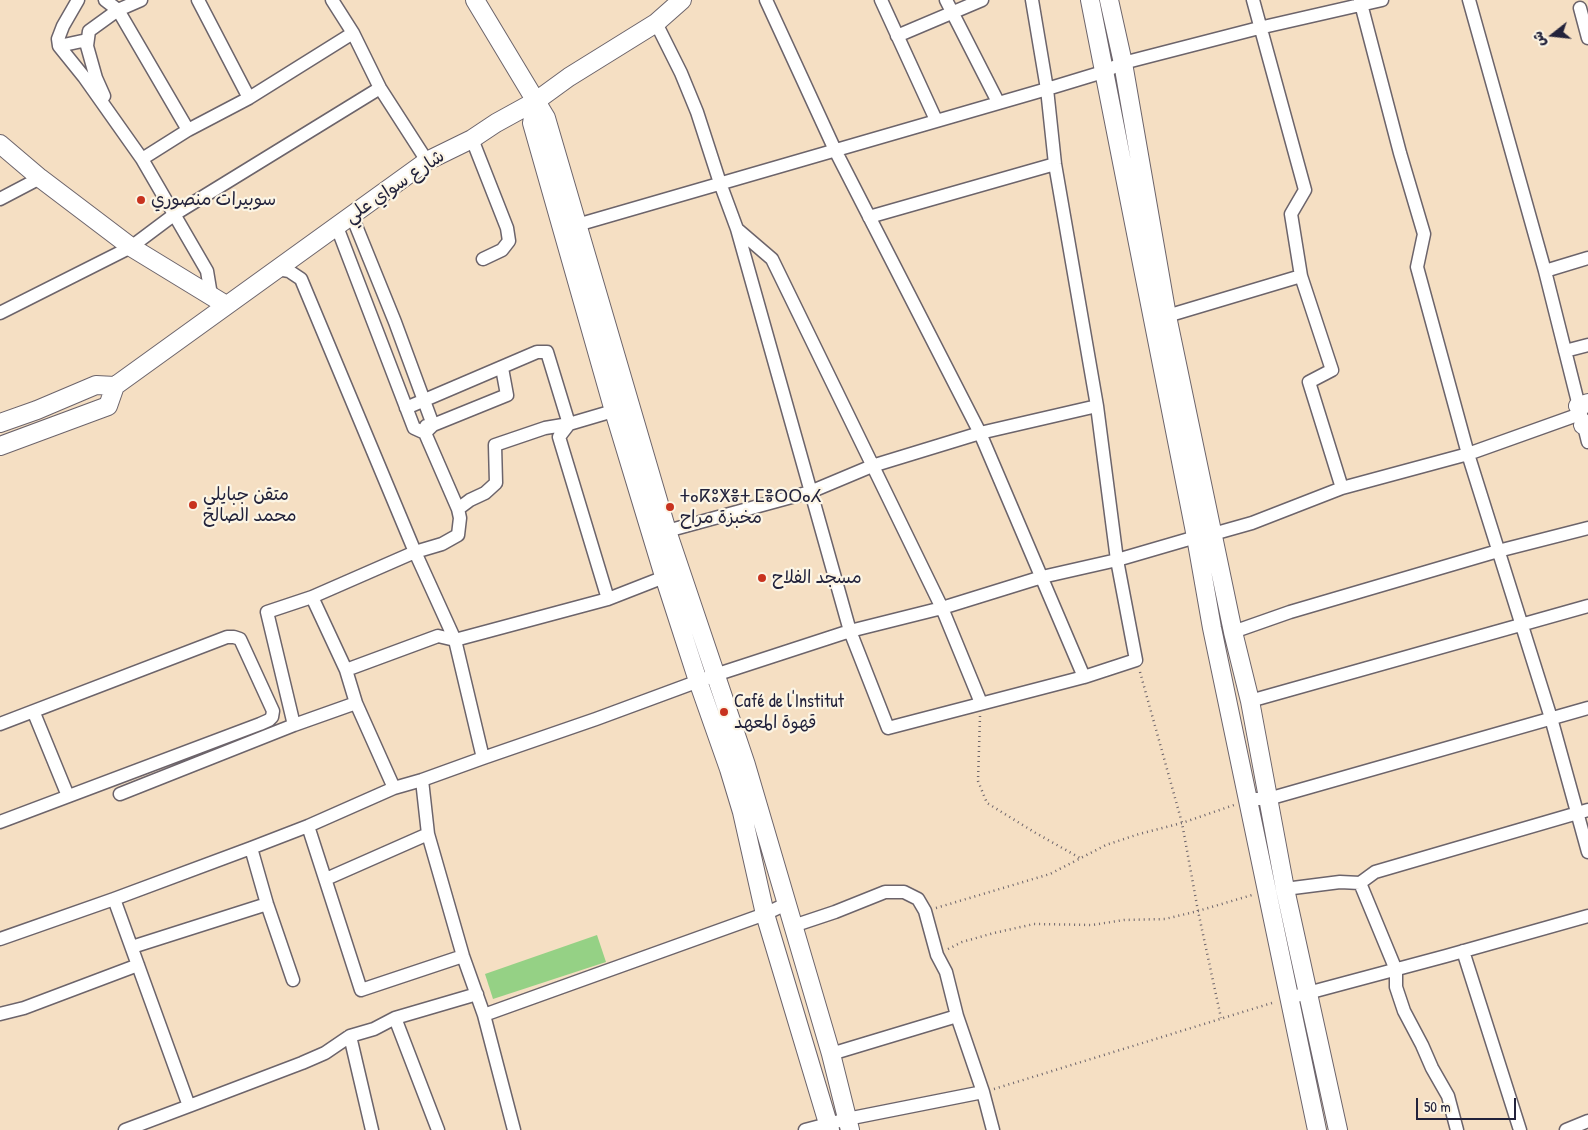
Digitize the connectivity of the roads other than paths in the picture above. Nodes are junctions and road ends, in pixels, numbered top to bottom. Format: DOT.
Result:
graph roads {
  1 [pos="78,0"];
  2 [pos="106,0"];
  3 [pos="141,0"];
  4 [pos="198,0"];
  5 [pos="332,0"];
  6 [pos="475,0"];
  7 [pos="682,0"];
  8 [pos="766,0"];
  9 [pos="881,0"];
  10 [pos="946,0"];
  11 [pos="982,0"];
  12 [pos="1032,0"];
  13 [pos="1090,0"];
  14 [pos="1109,0"];
  15 [pos="1252,0"];
  16 [pos="1382,0"];
  17 [pos="1469,0"];
  18 [pos="1360,3"];
  19 [pos="1580,8"];
  20 [pos="118,10"];
  21 [pos="953,13"];
  22 [pos="656,23"];
  23 [pos="1259,28"];
  24 [pos="353,33"];
  25 [pos="897,36"];
  26 [pos="1588,38"];
  27 [pos="86,40"];
  28 [pos="59,46"];
  29 [pos="1124,63"];
  30 [pos="1103,72"];
  31 [pos="380,88"];
  32 [pos="1047,89"];
  33 [pos="249,98"];
  34 [pos="536,101"];
  35 [pos="998,102"];
  36 [pos="116,120"];
  37 [pos="936,120"];
  38 [pos="188,130"];
  39 [pos="472,139"];
  40 [pos="0,144"];
  41 [pos="834,150"];
  42 [pos="142,160"];
  43 [pos="427,161"];
  44 [pos="1055,164"];
  45 [pos="40,178"];
  46 [pos="720,183"];
  47 [pos="0,199"];
  48 [pos="176,214"];
  49 [pos="352,216"];
  50 [pos="869,217"];
  51 [pos="577,225"];
  52 [pos="337,227"];
  53 [pos="737,229"];
  54 [pos="132,247"];
  55 [pos="1588,258"];
  56 [pos="483,259"];
  57 [pos="278,269"];
  58 [pos="1545,271"];
  59 [pos="1301,276"];
  60 [pos="211,295"];
  61 [pos="226,305"];
  62 [pos="0,313"];
  63 [pos="1167,316"];
  64 [pos="1588,345"];
  65 [pos="1565,351"];
  66 [pos="502,368"];
  67 [pos="115,386"];
  68 [pos="424,402"];
  69 [pos="1097,406"];
  70 [pos="406,408"];
  71 [pos="622,408"];
  72 [pos="1583,415"];
  73 [pos="0,423"];
  74 [pos="569,424"];
  75 [pos="424,428"];
  76 [pos="980,432"];
  77 [pos="1588,442"];
  78 [pos="0,446"];
  79 [pos="1468,454"];
  80 [pos="872,466"];
  81 [pos="1342,488"];
  82 [pos="810,492"];
  83 [pos="458,509"];
  84 [pos="1588,528"];
  85 [pos="667,530"];
  86 [pos="1205,535"];
  87 [pos="1498,551"];
  88 [pos="415,552"];
  89 [pos="1117,560"];
  90 [pos="681,571"];
  91 [pos="664,576"];
  92 [pos="1042,578"];
  93 [pos="312,597"];
  94 [pos="608,598"];
  95 [pos="1588,606"];
  96 [pos="942,608"];
  97 [pos="1522,624"];
  98 [pos="850,631"];
  99 [pos="1233,632"];
  100 [pos="455,640"];
  101 [pos="346,670"];
  102 [pos="715,675"];
  103 [pos="1084,677"];
  104 [pos="698,682"];
  105 [pos="1250,701"];
  106 [pos="356,703"];
  107 [pos="981,703"];
  108 [pos="1588,708"];
  109 [pos="34,713"];
  110 [pos="1551,718"];
  111 [pos="0,724"];
  112 [pos="294,725"];
  113 [pos="483,758"];
  114 [pos="738,767"];
  115 [pos="422,780"];
  116 [pos="394,788"];
  117 [pos="120,794"];
  118 [pos="68,796"];
  119 [pos="1249,799"];
  120 [pos="1268,799"];
  121 [pos="1583,812"];
  122 [pos="0,822"];
  123 [pos="308,826"];
  124 [pos="428,834"];
  125 [pos="251,848"];
  126 [pos="1588,852"];
  127 [pos="326,880"];
  128 [pos="1360,883"];
  129 [pos="1285,889"];
  130 [pos="114,899"];
  131 [pos="267,904"];
  132 [pos="786,904"];
  133 [pos="765,914"];
  134 [pos="1588,916"];
  135 [pos="793,926"];
  136 [pos="0,939"];
  137 [pos="132,947"];
  138 [pos="1463,952"];
  139 [pos="463,956"];
  140 [pos="138,965"];
  141 [pos="1396,970"];
  142 [pos="292,980"];
  143 [pos="477,994"];
  144 [pos="1307,994"];
  145 [pos="1289,998"];
  146 [pos="0,1014"];
  147 [pos="484,1015"];
  148 [pos="957,1016"];
  149 [pos="395,1018"];
  150 [pos="350,1036"];
  151 [pos="831,1054"];
  152 [pos="983,1092"];
  153 [pos="189,1106"];
  154 [pos="1588,1121"];
  155 [pos="849,1125"];
  156 [pos="829,1127"];
  157 [pos="125,1130"];
  158 [pos="372,1130"];
  159 [pos="438,1130"];
  160 [pos="514,1130"];
  161 [pos="805,1130"];
  162 [pos="993,1130"];
  163 [pos="1317,1130"];
  164 [pos="1338,1130"];
  165 [pos="1457,1130"];
  166 [pos="1520,1130"];
  167 [pos="1566,1130"];
  1 -- 28 [label="street"];
  2 -- 20 [label="street"];
  3 -- 20 [label="street"];
  4 -- 33 [label="street"];
  5 -- 24 [label="street"];
  6 -- 34 [label="main road"];
  7 -- 22 [label="main road, شارع سواي علي"];
  8 -- 41 [label="street"];
  9 -- 25 [label="street"];
  10 -- 21 [label="street"];
  11 -- 21 [label="street"];
  12 -- 32 [label="street"];
  13 -- 30 [label="main road"];
  14 -- 29 [label="main road"];
  15 -- 23 [label="street"];
  16 -- 18 [label="street"];
  17 -- 58 [label="street"];
  18 -- 23 [label="street"];
  18 -- 79 [label="street"];
  19 -- 26 [label="street"];
  20 -- 27 [label="street"];
  20 -- 38 [label="street"];
  21 -- 25 [label="street"];
  21 -- 35 [label="street"];
  22 -- 34 [label="main road, شارع سواي علي"];
  22 -- 46 [label="street"];
  23 -- 29 [label="street"];
  23 -- 59 [label="street"];
  24 -- 31 [label="street"];
  24 -- 33 [label="street"];
  25 -- 37 [label="street"];
  27 -- 28 [label="street"];
  27 -- 36 [label="street"];
  28 -- 36 [label="street"];
  29 -- 30 [label="street"];
  29 -- 63 [label="main road"];
  30 -- 32 [label="street"];
  30 -- 86 [label="main road"];
  31 -- 43 [label="street"];
  31 -- 48 [label="street"];
  32 -- 35 [label="street"];
  32 -- 44 [label="street"];
  33 -- 38 [label="street"];
  34 -- 39 [label="main road, شارع سواي علي"];
  34 -- 51 [label="main road"];
  34 -- 71 [label="main road"];
  35 -- 37 [label="street"];
  36 -- 42 [label="street"];
  37 -- 41 [label="street"];
  38 -- 42 [label="street"];
  39 -- 43 [label="main road, شارع سواي علي"];
  39 -- 56 [label="street"];
  40 -- 45 [label="main road"];
  41 -- 46 [label="street"];
  41 -- 50 [label="street"];
  42 -- 48 [label="street"];
  43 -- 49 [label="main road, شارع سواي علي"];
  44 -- 50 [label="street"];
  44 -- 69 [label="street"];
  45 -- 47 [label="street"];
  45 -- 54 [label="main road"];
  46 -- 51 [label="street"];
  46 -- 53 [label="street"];
  48 -- 54 [label="street"];
  48 -- 60 [label="street"];
  49 -- 52 [label="main road, شارع سواي علي"];
  49 -- 68 [label="street"];
  50 -- 76 [label="street"];
  51 -- 71 [label="main road"];
  52 -- 57 [label="main road, شارع سواي علي"];
  52 -- 70 [label="street"];
  53 -- 80 [label="street"];
  53 -- 82 [label="street"];
  54 -- 60 [label="main road"];
  54 -- 62 [label="street"];
  55 -- 58 [label="street"];
  57 -- 61 [label="main road, شارع سواي علي"];
  57 -- 88 [label="street"];
  58 -- 65 [label="street"];
  59 -- 63 [label="street"];
  59 -- 81 [label="street"];
  60 -- 61 [label="main road"];
  61 -- 67 [label="main road, شارع سواي علي"];
  63 -- 86 [label="main road"];
  64 -- 65 [label="street"];
  65 -- 72 [label="street"];
  66 -- 68 [label="street"];
  66 -- 74 [label="street"];
  66 -- 75 [label="street"];
  67 -- 73 [label="main road"];
  67 -- 78 [label="main road, شارع سواي علي"];
  68 -- 70 [label="street"];
  68 -- 75 [label="street"];
  69 -- 76 [label="street"];
  69 -- 89 [label="street"];
  70 -- 75 [label="street"];
  71 -- 74 [label="street"];
  71 -- 85 [label="main road"];
  71 -- 91 [label="main road"];
  72 -- 77 [label="street"];
  72 -- 79 [label="street"];
  74 -- 83 [label="street"];
  74 -- 94 [label="street"];
  75 -- 83 [label="street"];
  76 -- 80 [label="street"];
  76 -- 92 [label="street"];
  79 -- 81 [label="street"];
  79 -- 87 [label="street"];
  80 -- 82 [label="street"];
  80 -- 96 [label="street"];
  81 -- 86 [label="street"];
  82 -- 85 [label="street"];
  82 -- 98 [label="street"];
  83 -- 88 [label="street"];
  84 -- 87 [label="street"];
  85 -- 90 [label="main road"];
  86 -- 89 [label="street"];
  86 -- 99 [label="main road"];
  86 -- 119 [label="main road"];
  87 -- 97 [label="street"];
  87 -- 99 [label="street"];
  88 -- 93 [label="street"];
  88 -- 100 [label="street"];
  89 -- 92 [label="street"];
  89 -- 103 [label="street"];
  90 -- 91 [label="street"];
  90 -- 102 [label="main road"];
  91 -- 94 [label="street"];
  91 -- 104 [label="main road"];
  92 -- 96 [label="street"];
  92 -- 103 [label="street"];
  93 -- 101 [label="street"];
  93 -- 112 [label="street"];
  94 -- 100 [label="street"];
  95 -- 97 [label="street"];
  96 -- 98 [label="street"];
  96 -- 107 [label="street"];
  97 -- 105 [label="street"];
  97 -- 110 [label="street"];
  98 -- 102 [label="street"];
  98 -- 107 [label="street"];
  99 -- 105 [label="main road"];
  100 -- 101 [label="street"];
  100 -- 113 [label="street"];
  101 -- 106 [label="street"];
  102 -- 104 [label="street"];
  102 -- 114 [label="main road"];
  103 -- 107 [label="street"];
  104 -- 113 [label="street"];
  104 -- 114 [label="main road"];
  105 -- 120 [label="main road"];
  106 -- 112 [label="street"];
  106 -- 116 [label="street"];
  108 -- 110 [label="street"];
  109 -- 111 [label="street"];
  109 -- 118 [label="street"];
  109 -- 118 [label="street"];
  110 -- 120 [label="street"];
  110 -- 121 [label="street"];
  112 -- 117 [label="street"];
  113 -- 115 [label="street"];
  114 -- 132 [label="main road"];
  114 -- 133 [label="main road"];
  115 -- 116 [label="street"];
  115 -- 124 [label="street"];
  116 -- 123 [label="street"];
  118 -- 122 [label="street"];
  119 -- 120 [label="street"];
  119 -- 145 [label="main road"];
  120 -- 129 [label="main road"];
  121 -- 126 [label="street"];
  121 -- 128 [label="street"];
  123 -- 125 [label="street"];
  123 -- 127 [label="street"];
  124 -- 127 [label="street"];
  124 -- 139 [label="street"];
  125 -- 130 [label="street"];
  125 -- 131 [label="street"];
  127 -- 139 [label="street"];
  128 -- 129 [label="street"];
  128 -- 141 [label="street"];
  129 -- 144 [label="main road"];
  130 -- 136 [label="street"];
  130 -- 137 [label="street"];
  131 -- 137 [label="street"];
  131 -- 142 [label="street"];
  132 -- 133 [label="street"];
  132 -- 135 [label="main road"];
  133 -- 147 [label="street"];
  133 -- 156 [label="main road"];
  134 -- 138 [label="street"];
  135 -- 148 [label="street"];
  135 -- 151 [label="main road"];
  137 -- 140 [label="street"];
  138 -- 141 [label="street"];
  138 -- 166 [label="street"];
  139 -- 143 [label="street"];
  140 -- 146 [label="street"];
  140 -- 153 [label="street"];
  141 -- 144 [label="street"];
  141 -- 165 [label="street"];
  143 -- 147 [label="street"];
  143 -- 149 [label="street"];
  144 -- 145 [label="street"];
  144 -- 164 [label="main road"];
  145 -- 163 [label="main road"];
  147 -- 160 [label="street"];
  148 -- 151 [label="street"];
  148 -- 152 [label="street"];
  149 -- 150 [label="street"];
  149 -- 159 [label="street"];
  150 -- 153 [label="street"];
  150 -- 158 [label="street"];
  151 -- 155 [label="main road"];
  152 -- 155 [label="street"];
  152 -- 162 [label="street"];
  153 -- 157 [label="street"];
  154 -- 167 [label="street"];
  155 -- 156 [label="street"];
  156 -- 161 [label="street"];
}
